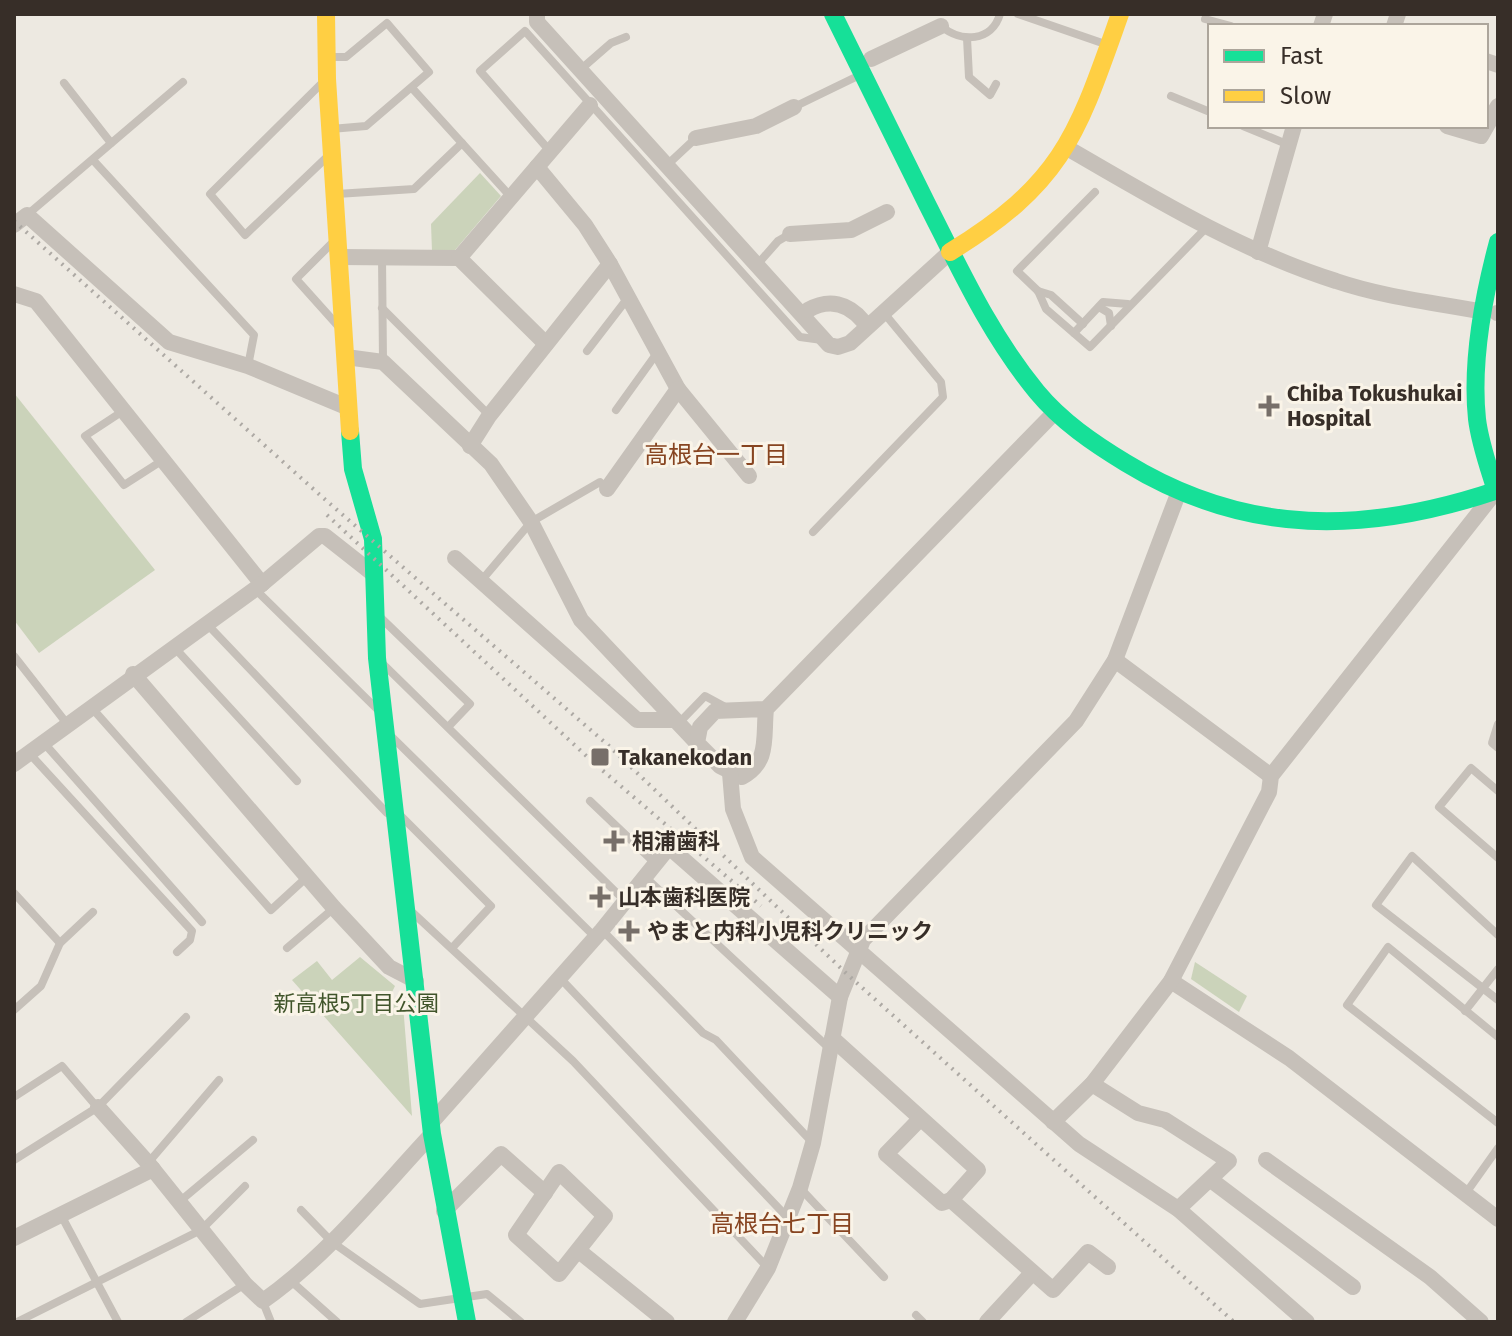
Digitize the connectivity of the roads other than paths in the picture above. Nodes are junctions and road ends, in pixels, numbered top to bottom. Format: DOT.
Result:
graph roads {
  1 [pos="326,14"];
  2 [pos="537,14"];
  3 [pos="833,14"];
  4 [pos="1000,14"];
  5 [pos="1018,14"];
  6 [pos="1120,14"];
  7 [pos="1205,19"];
  8 [pos="1224,24"];
  9 [pos="941,26"];
  10 [pos="626,37"];
  11 [pos="967,38"];
  12 [pos="1108,45"];
  13 [pos="326,58"];
  14 [pos="867,66"];
  15 [pos="580,70"];
  16 [pos="327,79"];
  17 [pos="183,82"];
  18 [pos="64,83"];
  19 [pos="996,84"];
  20 [pos="412,88"];
  21 [pos="1171,96"];
  22 [pos="590,105"];
  23 [pos="1498,106"];
  24 [pos="794,107"];
  25 [pos="1208,111"];
  26 [pos="1488,124"];
  27 [pos="1248,128"];
  28 [pos="1293,128"];
  29 [pos="1454,128"];
  30 [pos="1486,128"];
  31 [pos="330,129"];
  32 [pos="696,138"];
  33 [pos="111,143"];
  34 [pos="462,143"];
  35 [pos="1289,145"];
  36 [pos="1069,149"];
  37 [pos="549,150"];
  38 [pos="331,153"];
  39 [pos="93,160"];
  40 [pos="666,166"];
  41 [pos="537,167"];
  42 [pos="1095,192"];
  43 [pos="335,194"];
  44 [pos="511,197"];
  45 [pos="887,212"];
  46 [pos="21,220"];
  47 [pos="1207,227"];
  48 [pos="790,234"];
  49 [pos="337,237"];
  50 [pos="1498,242"];
  51 [pos="950,252"];
  52 [pos="1258,252"];
  53 [pos="339,257"];
  54 [pos="382,257"];
  55 [pos="459,258"];
  56 [pos="610,264"];
  57 [pos="756,266"];
  58 [pos="1038,291"];
  59 [pos="14,294"];
  60 [pos="627,299"];
  61 [pos="1128,304"];
  62 [pos="1099,307"];
  63 [pos="382,308"];
  64 [pos="808,310"];
  65 [pos="883,312"];
  66 [pos="1493,313"];
  67 [pos="863,321"];
  68 [pos="1083,324"];
  69 [pos="1111,326"];
  70 [pos="343,332"];
  71 [pos="1074,333"];
  72 [pos="822,340"];
  73 [pos="546,344"];
  74 [pos="587,351"];
  75 [pos="657,353"];
  76 [pos="346,357"];
  77 [pos="383,362"];
  78 [pos="248,366"];
  79 [pos="678,389"];
  80 [pos="349,408"];
  81 [pos="124,410"];
  82 [pos="616,410"];
  83 [pos="1055,412"];
  84 [pos="489,416"];
  85 [pos="470,446"];
  86 [pos="164,460"];
  87 [pos="749,476"];
  88 [pos="607,489"];
  89 [pos="1497,491"];
  90 [pos="1178,494"];
  91 [pos="531,522"];
  92 [pos="813,532"];
  93 [pos="455,558"];
  94 [pos="372,573"];
  95 [pos="481,581"];
  96 [pos="258,586"];
  97 [pos="374,612"];
  98 [pos="206,622"];
  99 [pos="174,646"];
  100 [pos="14,656"];
  101 [pos="377,658"];
  102 [pos="1115,660"];
  103 [pos="133,674"];
  104 [pos="91,707"];
  105 [pos="735,710"];
  106 [pos="765,717"];
  107 [pos="383,722"];
  108 [pos="676,722"];
  109 [pos="1498,724"];
  110 [pos="68,726"];
  111 [pos="449,726"];
  112 [pos="44,743"];
  113 [pos="697,743"];
  114 [pos="1498,748"];
  115 [pos="29,753"];
  116 [pos="14,764"];
  117 [pos="736,775"];
  118 [pos="1271,776"];
  119 [pos="297,781"];
  120 [pos="1498,791"];
  121 [pos="590,801"];
  122 [pos="393,814"];
  123 [pos="1498,858"];
  124 [pos="651,870"];
  125 [pos="308,877"];
  126 [pos="14,893"];
  127 [pos="626,902"];
  128 [pos="406,907"];
  129 [pos="334,908"];
  130 [pos="93,912"];
  131 [pos="202,922"];
  132 [pos="598,934"];
  133 [pos="1498,935"];
  134 [pos="60,943"];
  135 [pos="287,948"];
  136 [pos="452,948"];
  137 [pos="858,948"];
  138 [pos="177,952"];
  139 [pos="1498,969"];
  140 [pos="560,978"];
  141 [pos="416,981"];
  142 [pos="1171,981"];
  143 [pos="1483,988"];
  144 [pos="840,997"];
  145 [pos="1498,1000"];
  146 [pos="14,1010"];
  147 [pos="1465,1011"];
  148 [pos="186,1017"];
  149 [pos="524,1017"];
  150 [pos="1498,1037"];
  151 [pos="831,1044"];
  152 [pos="219,1080"];
  153 [pos="1092,1084"];
  154 [pos="14,1097"];
  155 [pos="98,1107"];
  156 [pos="920,1119"];
  157 [pos="1053,1122"];
  158 [pos="1498,1123"];
  159 [pos="431,1128"];
  160 [pos="253,1140"];
  161 [pos="813,1143"];
  162 [pos="1498,1148"];
  163 [pos="14,1160"];
  164 [pos="1266,1160"];
  165 [pos="151,1166"];
  166 [pos="1211,1180"];
  167 [pos="245,1186"];
  168 [pos="800,1188"];
  169 [pos="545,1193"];
  170 [pos="1466,1193"];
  171 [pos="951,1200"];
  172 [pos="179,1202"];
  173 [pos="1178,1209"];
  174 [pos="301,1210"];
  175 [pos="444,1211"];
  176 [pos="60,1214"];
  177 [pos="788,1219"];
  178 [pos="1498,1219"];
  179 [pos="201,1230"];
  180 [pos="14,1238"];
  181 [pos="332,1242"];
  182 [pos="579,1251"];
  183 [pos="1108,1267"];
  184 [pos="768,1268"];
  185 [pos="1032,1273"];
  186 [pos="884,1277"];
  187 [pos="291,1281"];
  188 [pos="97,1282"];
  189 [pos="245,1284"];
  190 [pos="1353,1287"];
  191 [pos="462,1297"];
  192 [pos="263,1301"];
  193 [pos="33,1318"];
  194 [pos="17,1322"];
  195 [pos="118,1322"];
  196 [pos="186,1322"];
  197 [pos="271,1322"];
  198 [pos="337,1322"];
  199 [pos="467,1322"];
  200 [pos="521,1322"];
  201 [pos="667,1322"];
  202 [pos="735,1322"];
  203 [pos="987,1322"];
  204 [pos="1307,1322"];
  205 [pos="1481,1322"];
  1 -- 13 [label="street"];
  2 -- 15 [label="street"];
  3 -- 14 [label="street"];
  4 -- 11 [label="lane"];
  5 -- 12 [label="lane"];
  6 -- 12 [label="street"];
  7 -- 8 [label="lane"];
  9 -- 11 [label="lane"];
  9 -- 14 [label="street"];
  10 -- 15 [label="lane"];
  11 -- 19 [label="lane"];
  12 -- 36 [label="street"];
  13 -- 16 [label="street"];
  13 -- 20 [label="lane"];
  14 -- 24 [label="lane"];
  14 -- 51 [label="street"];
  15 -- 40 [label="street"];
  16 -- 31 [label="street"];
  16 -- 38 [label="lane"];
  17 -- 33 [label="lane"];
  18 -- 33 [label="lane"];
  20 -- 31 [label="lane"];
  20 -- 34 [label="lane"];
  21 -- 25 [label="lane"];
  22 -- 37 [label="street"];
  22 -- 37 [label="lane"];
  22 -- 72 [label="lane"];
  23 -- 26 [label="street"];
  24 -- 32 [label="street"];
  27 -- 35 [label="lane"];
  28 -- 35 [label="street"];
  29 -- 30 [label="street"];
  31 -- 38 [label="street"];
  32 -- 40 [label="lane"];
  33 -- 39 [label="lane"];
  34 -- 43 [label="lane"];
  34 -- 44 [label="lane"];
  35 -- 52 [label="street"];
  36 -- 47 [label="street"];
  36 -- 51 [label="street"];
  37 -- 41 [label="street"];
  38 -- 43 [label="street"];
  39 -- 46 [label="lane"];
  39 -- 78 [label="lane"];
  40 -- 57 [label="street"];
  41 -- 44 [label="street"];
  41 -- 56 [label="street"];
  42 -- 58 [label="lane"];
  43 -- 49 [label="street"];
  44 -- 55 [label="street"];
  45 -- 48 [label="street"];
  46 -- 78 [label="street"];
  47 -- 52 [label="street"];
  47 -- 61 [label="lane"];
  48 -- 57 [label="lane"];
  49 -- 53 [label="street"];
  49 -- 70 [label="lane"];
  50 -- 66 [label="street"];
  51 -- 65 [label="street"];
  51 -- 83 [label="street"];
  52 -- 66 [label="street"];
  53 -- 54 [label="street"];
  53 -- 70 [label="street"];
  54 -- 55 [label="street"];
  54 -- 63 [label="lane"];
  55 -- 73 [label="street"];
  56 -- 60 [label="street"];
  56 -- 73 [label="street"];
  57 -- 72 [label="street"];
  58 -- 68 [label="lane"];
  58 -- 71 [label="lane"];
  59 -- 81 [label="street"];
  60 -- 74 [label="lane"];
  60 -- 75 [label="street"];
  61 -- 62 [label="lane"];
  61 -- 69 [label="lane"];
  62 -- 68 [label="lane"];
  62 -- 69 [label="lane"];
  63 -- 77 [label="lane"];
  63 -- 84 [label="lane"];
  64 -- 67 [label="street"];
  65 -- 72 [label="street"];
  65 -- 92 [label="lane"];
  66 -- 89 [label="street"];
  68 -- 71 [label="lane"];
  69 -- 71 [label="lane"];
  70 -- 76 [label="street"];
  73 -- 84 [label="street"];
  75 -- 79 [label="street"];
  75 -- 82 [label="lane"];
  76 -- 77 [label="street"];
  76 -- 80 [label="street"];
  77 -- 85 [label="street"];
  78 -- 80 [label="street"];
  79 -- 87 [label="street"];
  79 -- 88 [label="street"];
  80 -- 94 [label="street"];
  81 -- 86 [label="street"];
  81 -- 86 [label="lane"];
  83 -- 90 [label="street"];
  83 -- 106 [label="street"];
  84 -- 85 [label="street"];
  85 -- 91 [label="street"];
  86 -- 96 [label="street"];
  88 -- 91 [label="lane"];
  89 -- 90 [label="street"];
  89 -- 118 [label="street"];
  90 -- 102 [label="street"];
  91 -- 95 [label="lane"];
  91 -- 108 [label="street"];
  93 -- 95 [label="street"];
  94 -- 96 [label="street"];
  94 -- 97 [label="street"];
  95 -- 108 [label="street"];
  96 -- 98 [label="street"];
  96 -- 107 [label="lane"];
  97 -- 101 [label="street"];
  97 -- 111 [label="lane"];
  98 -- 99 [label="street"];
  98 -- 122 [label="lane"];
  99 -- 103 [label="street"];
  99 -- 119 [label="lane"];
  100 -- 110 [label="lane"];
  101 -- 107 [label="street"];
  101 -- 111 [label="lane"];
  102 -- 118 [label="street"];
  102 -- 137 [label="street"];
  103 -- 104 [label="street"];
  103 -- 125 [label="street"];
  104 -- 110 [label="street"];
  104 -- 125 [label="lane"];
  105 -- 106 [label="street"];
  105 -- 108 [label="lane"];
  105 -- 113 [label="street"];
  106 -- 117 [label="street"];
  107 -- 122 [label="street"];
  107 -- 132 [label="lane"];
  108 -- 113 [label="street"];
  109 -- 114 [label="lane"];
  110 -- 112 [label="street"];
  111 -- 127 [label="lane"];
  112 -- 115 [label="street"];
  112 -- 131 [label="lane"];
  113 -- 117 [label="street"];
  115 -- 116 [label="street"];
  115 -- 138 [label="lane"];
  117 -- 137 [label="street"];
  118 -- 142 [label="street"];
  120 -- 123 [label="lane"];
  121 -- 124 [label="lane"];
  122 -- 128 [label="street"];
  122 -- 136 [label="lane"];
  124 -- 127 [label="street"];
  124 -- 144 [label="street"];
  124 -- 151 [label="lane"];
  125 -- 129 [label="street"];
  126 -- 134 [label="lane"];
  127 -- 132 [label="street"];
  128 -- 136 [label="lane"];
  128 -- 141 [label="street"];
  129 -- 135 [label="lane"];
  129 -- 141 [label="street"];
  130 -- 134 [label="lane"];
  132 -- 140 [label="street"];
  132 -- 161 [label="lane"];
  133 -- 143 [label="lane"];
  134 -- 146 [label="lane"];
  136 -- 149 [label="lane"];
  137 -- 144 [label="street"];
  137 -- 157 [label="street"];
  139 -- 143 [label="lane"];
  140 -- 149 [label="street"];
  140 -- 177 [label="lane"];
  141 -- 159 [label="street"];
  142 -- 153 [label="street"];
  142 -- 170 [label="street"];
  143 -- 145 [label="lane"];
  143 -- 147 [label="lane"];
  144 -- 151 [label="street"];
  147 -- 150 [label="lane"];
  147 -- 158 [label="lane"];
  148 -- 155 [label="lane"];
  149 -- 159 [label="street"];
  149 -- 184 [label="lane"];
  151 -- 156 [label="street"];
  151 -- 161 [label="street"];
  152 -- 165 [label="lane"];
  153 -- 157 [label="street"];
  153 -- 166 [label="street"];
  154 -- 155 [label="lane"];
  155 -- 163 [label="lane"];
  155 -- 165 [label="street"];
  156 -- 171 [label="street"];
  156 -- 171 [label="street"];
  157 -- 173 [label="street"];
  159 -- 175 [label="street"];
  159 -- 181 [label="street"];
  160 -- 172 [label="lane"];
  161 -- 168 [label="street"];
  162 -- 170 [label="lane"];
  164 -- 205 [label="street"];
  165 -- 172 [label="street"];
  165 -- 176 [label="street"];
  166 -- 173 [label="street"];
  166 -- 190 [label="street"];
  167 -- 179 [label="lane"];
  168 -- 177 [label="street"];
  168 -- 186 [label="lane"];
  169 -- 175 [label="street"];
  169 -- 182 [label="street"];
  169 -- 182 [label="street"];
  170 -- 178 [label="street"];
  171 -- 185 [label="street"];
  172 -- 179 [label="street"];
  173 -- 204 [label="street"];
  174 -- 181 [label="lane"];
  175 -- 191 [label="street"];
  176 -- 180 [label="street"];
  176 -- 188 [label="lane"];
  177 -- 184 [label="street"];
  179 -- 188 [label="lane"];
  179 -- 189 [label="street"];
  181 -- 187 [label="street"];
  181 -- 191 [label="lane"];
  182 -- 201 [label="street"];
  183 -- 185 [label="street"];
  184 -- 202 [label="street"];
  185 -- 203 [label="street"];
  187 -- 192 [label="street"];
  187 -- 198 [label="lane"];
  188 -- 193 [label="lane"];
  188 -- 195 [label="lane"];
  189 -- 192 [label="street"];
  189 -- 196 [label="lane"];
  191 -- 199 [label="street"];
  191 -- 200 [label="lane"];
  192 -- 197 [label="lane"];
  193 -- 194 [label="lane"];
}
